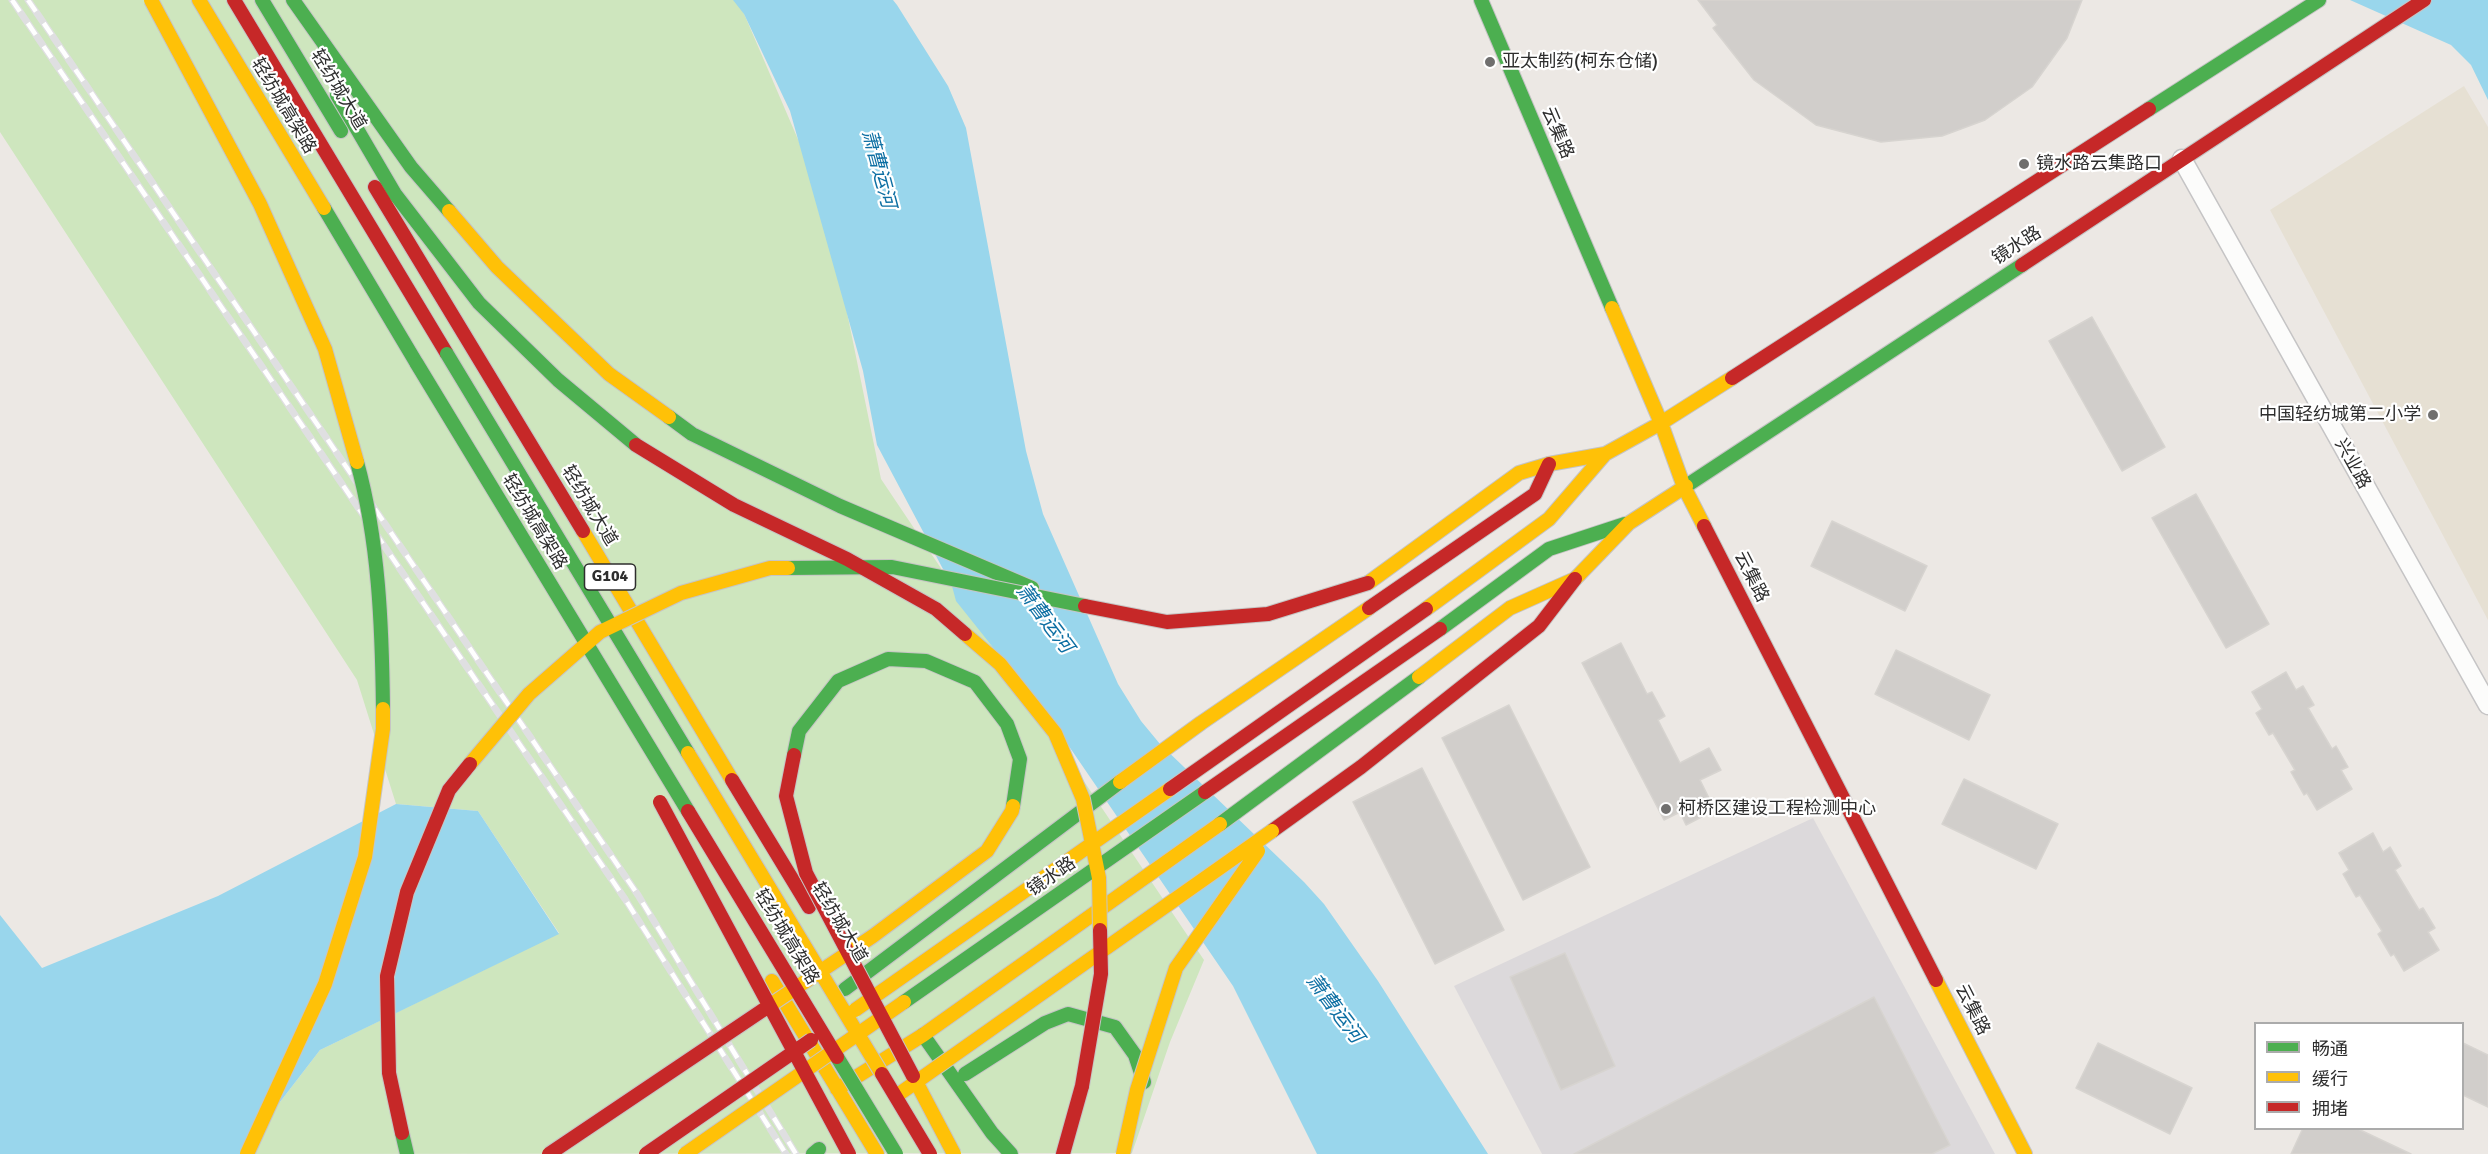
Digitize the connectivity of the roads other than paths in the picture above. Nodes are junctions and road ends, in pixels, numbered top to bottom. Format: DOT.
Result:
graph roads {
  1 [pos="151,0"];
  2 [pos="199,0"];
  3 [pos="234,0"];
  4 [pos="262,0"];
  5 [pos="282,0"];
  6 [pos="293,0"];
  7 [pos="1480,0"];
  8 [pos="2319,0"];
  9 [pos="2424,0"];
  10 [pos="312,51"];
  11 [pos="330,82"];
  12 [pos="2182,159"];
  13 [pos="336,255"];
  14 [pos="1661,423"];
  15 [pos="1605,454"];
  16 [pos="1549,464"];
  17 [pos="480,468"];
  18 [pos="1684,487"];
  19 [pos="483,500"];
  20 [pos="1629,523"];
  21 [pos="1575,579"];
  22 [pos="1061,600"];
  23 [pos="569,644"];
  24 [pos="581,664"];
  25 [pos="2488,705"];
  26 [pos="616,719"];
  27 [pos="1272,831"];
  28 [pos="855,983"];
  29 [pos="796,1020"];
  30 [pos="923,1035"];
  31 [pos="898,1051"];
  32 [pos="965,1074"];
  33 [pos="837,1089"];
  34 [pos="247,1154"];
  35 [pos="407,1154"];
  36 [pos="549,1154"];
  37 [pos="646,1154"];
  38 [pos="685,1154"];
  39 [pos="813,1154"];
  40 [pos="849,1154"];
  41 [pos="877,1154"];
  42 [pos="896,1154"];
  43 [pos="930,1154"];
  44 [pos="954,1154"];
  45 [pos="960,1154"];
  46 [pos="1011,1154"];
  47 [pos="1064,1154"];
  48 [pos="1113,1154"];
  49 [pos="1123,1154"];
  50 [pos="2025,1154"];
  1 -- 34 [label="main road, bridge"];
  2 -- 17 [label="main road, 轻纺城高架路, bridge"];
  3 -- 43 [label="main road, 轻纺城高架路, bridge"];
  4 -- 28 [label="main road, 轻纺城大道 / G104"];
  5 -- 10 [label="main road"];
  6 -- 22 [label="main road, bridge"];
  7 -- 14 [label="main road, 云集路"];
  8 -- 14 [label="main road"];
  9 -- 12 [label="main road, 镜水路"];
  11 -- 47 [label="main road, bridge"];
  12 -- 18 [label="main road, 镜水路"];
  12 -- 25 [label="street, 兴业路"];
  13 -- 19 [label="main road"];
  14 -- 15 [label="main road"];
  14 -- 18 [label="main road, 云集路"];
  15 -- 16 [label="main road"];
  15 -- 37 [label="main road, bridge"];
  16 -- 22 [label="main road, bridge"];
  16 -- 28 [label="main road"];
  17 -- 26 [label="main road, bridge"];
  17 -- 42 [label="main road, 轻纺城高架路, bridge"];
  18 -- 20 [label="main road, 镜水路"];
  18 -- 50 [label="main road, 云集路"];
  20 -- 21 [label="main road"];
  20 -- 38 [label="main road, 镜水路, bridge"];
  21 -- 27 [label="main road"];
  21 -- 30 [label="main road"];
  22 -- 35 [label="main road, bridge"];
  23 -- 24 [label="main road"];
  27 -- 39 [label="main road, bridge"];
  27 -- 49 [label="main road, bridge"];
  28 -- 29 [label="main road"];
  28 -- 31 [label="main road, 轻纺城大道 / G104"];
  29 -- 33 [label="main road"];
  29 -- 40 [label="main road, bridge"];
  30 -- 31 [label="main road"];
  30 -- 46 [label="main road"];
  31 -- 33 [label="main road"];
  31 -- 45 [label="main road, 轻纺城大道 / G104"];
  32 -- 48 [label="main road"];
  33 -- 41 [label="main road"];
  36 -- 44 [label="main road, bridge"];
}
